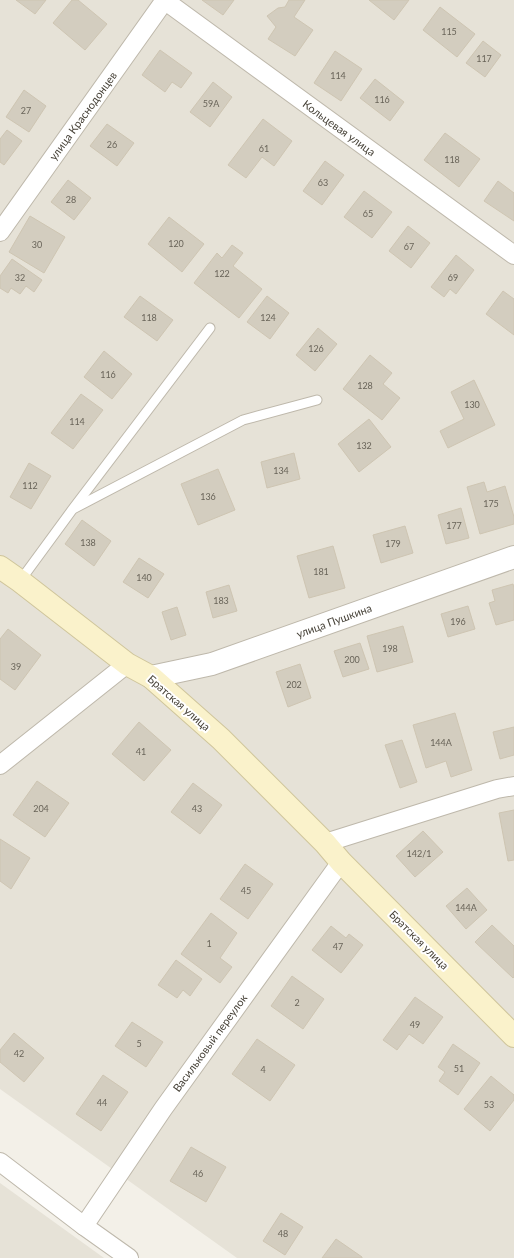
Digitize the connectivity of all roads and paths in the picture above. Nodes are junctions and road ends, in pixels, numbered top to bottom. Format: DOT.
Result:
graph roads {
  1 [pos="165,0"];
  2 [pos="0,232"];
  3 [pos="514,255"];
  4 [pos="210,328"];
  5 [pos="317,400"];
  6 [pos="72,510"];
  7 [pos="514,557"];
  8 [pos="0,567"];
  9 [pos="20,581"];
  10 [pos="127,664"];
  11 [pos="151,677"];
  12 [pos="0,765"];
  13 [pos="514,786"];
  14 [pos="325,843"];
  15 [pos="341,862"];
  16 [pos="514,1036"];
  17 [pos="0,1162"];
  18 [pos="84,1226"];
  19 [pos="129,1258"];
  1 -- 2 [label="street, улица Краснодонцев"];
  1 -- 3 [label="street, Кольцевая улица"];
  4 -- 6 [label="lane"];
  5 -- 6 [label="lane"];
  6 -- 9 [label="lane"];
  7 -- 11 [label="street, улица Пушкина"];
  8 -- 9 [label="main road, Братская улица"];
  9 -- 10 [label="main road, Братская улица"];
  10 -- 11 [label="main road, Братская улица"];
  10 -- 12 [label="street"];
  11 -- 14 [label="main road, Братская улица"];
  13 -- 14 [label="street"];
  14 -- 15 [label="main road, Братская улица"];
  15 -- 16 [label="main road, Братская улица"];
  15 -- 18 [label="street, Васильковый переулок"];
  17 -- 18 [label="street"];
  18 -- 19 [label="street"];
}
